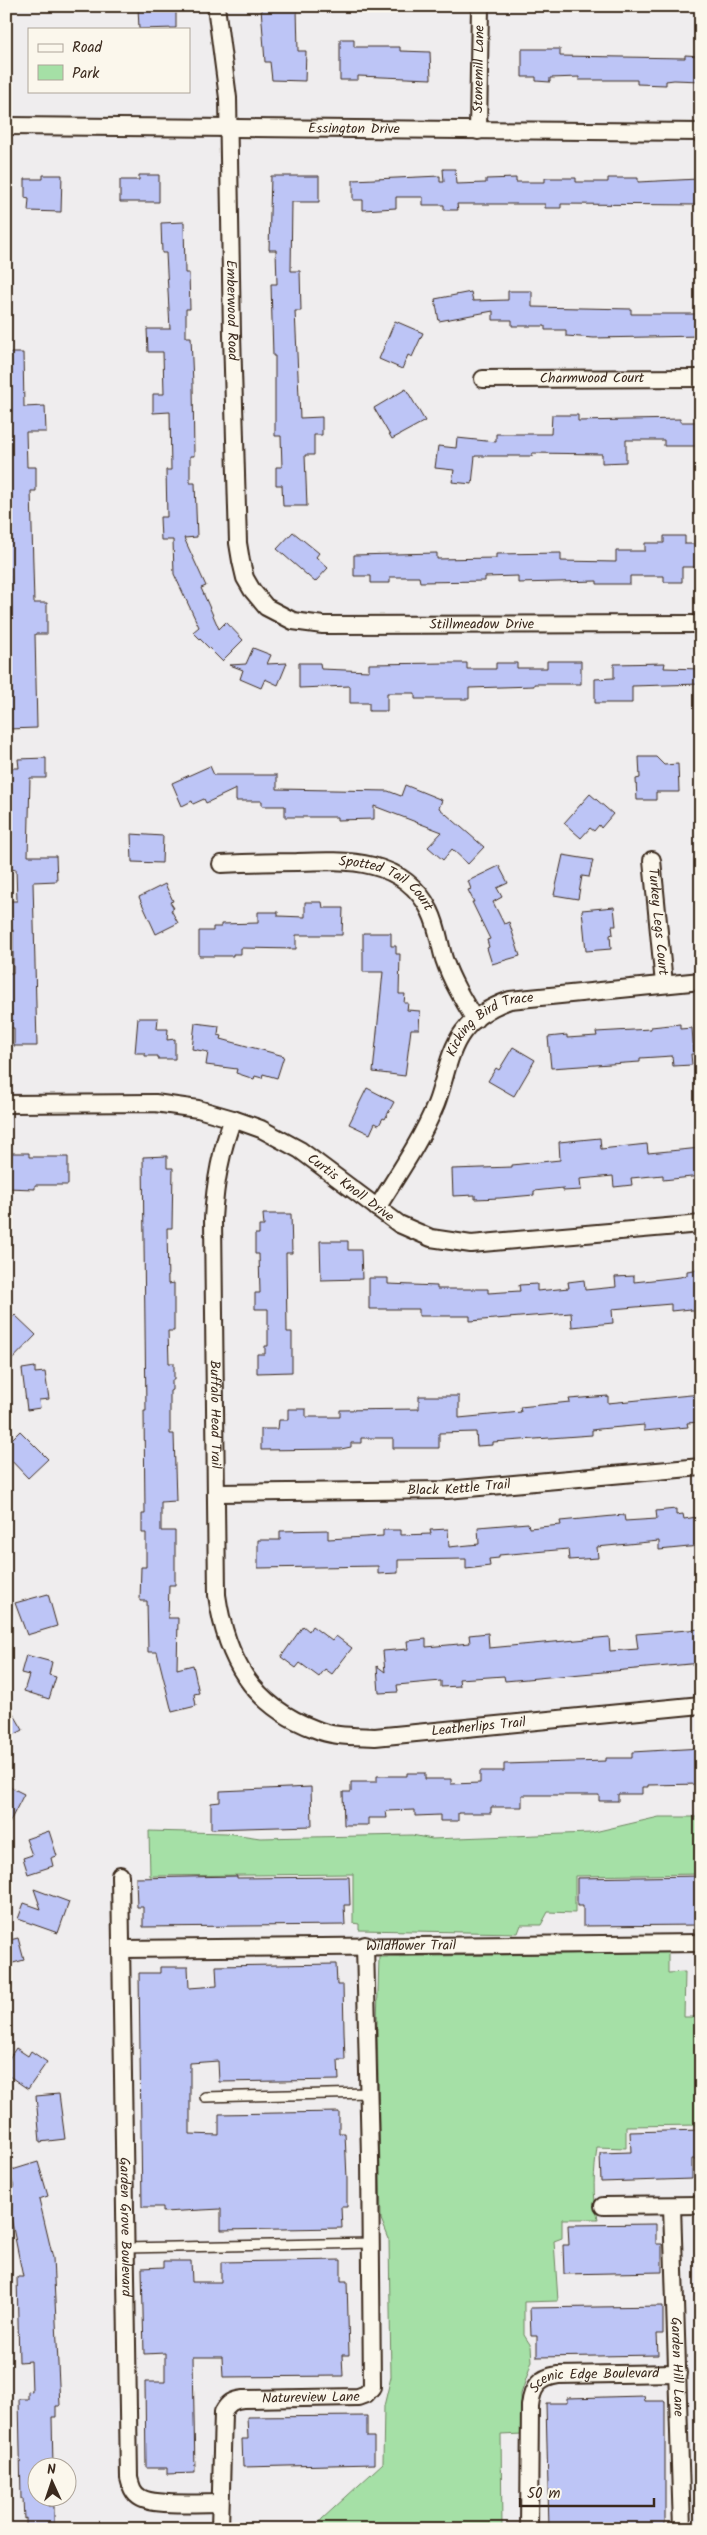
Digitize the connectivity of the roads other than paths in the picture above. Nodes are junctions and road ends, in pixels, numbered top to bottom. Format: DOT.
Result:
graph roads {
  1 [pos="216,6"];
  2 [pos="480,6"];
  3 [pos="6,126"];
  4 [pos="227,128"];
  5 [pos="478,130"];
  6 [pos="701,132"];
  7 [pos="701,378"];
  8 [pos="483,379"];
  9 [pos="266,606"];
  10 [pos="701,624"];
  11 [pos="652,860"];
  12 [pos="220,864"];
  13 [pos="701,980"];
  14 [pos="664,984"];
  15 [pos="475,1020"];
  16 [pos="6,1104"];
  17 [pos="233,1118"];
  18 [pos="377,1208"];
  19 [pos="701,1224"];
  20 [pos="701,1467"];
  21 [pos="217,1493"];
  22 [pos="264,1700"];
  23 [pos="701,1705"];
  24 [pos="120,1875"];
  25 [pos="701,1943"];
  26 [pos="365,1945"];
  27 [pos="122,1949"];
  28 [pos="368,2093"];
  29 [pos="205,2097"];
  30 [pos="701,2205"];
  31 [pos="604,2206"];
  32 [pos="672,2206"];
  33 [pos="371,2243"];
  34 [pos="125,2248"];
  35 [pos="678,2373"];
  36 [pos="219,2503"];
  37 [pos="220,2529"];
  38 [pos="529,2529"];
  39 [pos="682,2529"];
  1 -- 4 [label="street, Emberwood Road"];
  2 -- 5 [label="street, Stonemill Lane"];
  3 -- 4 [label="street, Essington Drive"];
  4 -- 5 [label="street, Essington Drive"];
  4 -- 9 [label="street, Emberwood Road"];
  5 -- 6 [label="street, Essington Drive"];
  7 -- 8 [label="street, Charmwood Court"];
  9 -- 10 [label="street, Stillmeadow Drive"];
  11 -- 14 [label="street, Turkey Legs Court"];
  12 -- 15 [label="street, Spotted Tail Court"];
  13 -- 14 [label="street, Kicking Bird Trace"];
  14 -- 15 [label="street, Kicking Bird Trace"];
  15 -- 18 [label="street, Kicking Bird Trace"];
  16 -- 17 [label="street, Curtis Knoll Drive"];
  17 -- 18 [label="street, Curtis Knoll Drive"];
  17 -- 21 [label="street, Buffalo Head Trail"];
  18 -- 19 [label="street, Curtis Knoll Drive"];
  20 -- 21 [label="street, Black Kettle Trail"];
  21 -- 22 [label="street, Buffalo Head Trail"];
  22 -- 23 [label="street, Leatherlips Trail"];
  24 -- 27 [label="street, Garden Grove Boulevard"];
  25 -- 26 [label="street, Wildflower Trail"];
  26 -- 27 [label="street, Wildflower Trail"];
  26 -- 28 [label="street, Natureview Lane"];
  27 -- 34 [label="street, Garden Grove Boulevard"];
  28 -- 29 [label="lane"];
  28 -- 33 [label="street, Natureview Lane"];
  30 -- 32 [label="street"];
  31 -- 32 [label="street"];
  32 -- 35 [label="street, Garden Hill Lane"];
  33 -- 34 [label="lane"];
  33 -- 36 [label="street, Natureview Lane"];
  34 -- 36 [label="street, Garden Grove Boulevard"];
  35 -- 38 [label="street, Scenic Edge Boulevard"];
  35 -- 39 [label="street, Garden Hill Lane"];
  36 -- 37 [label="street, Natureview Lane"];
}
